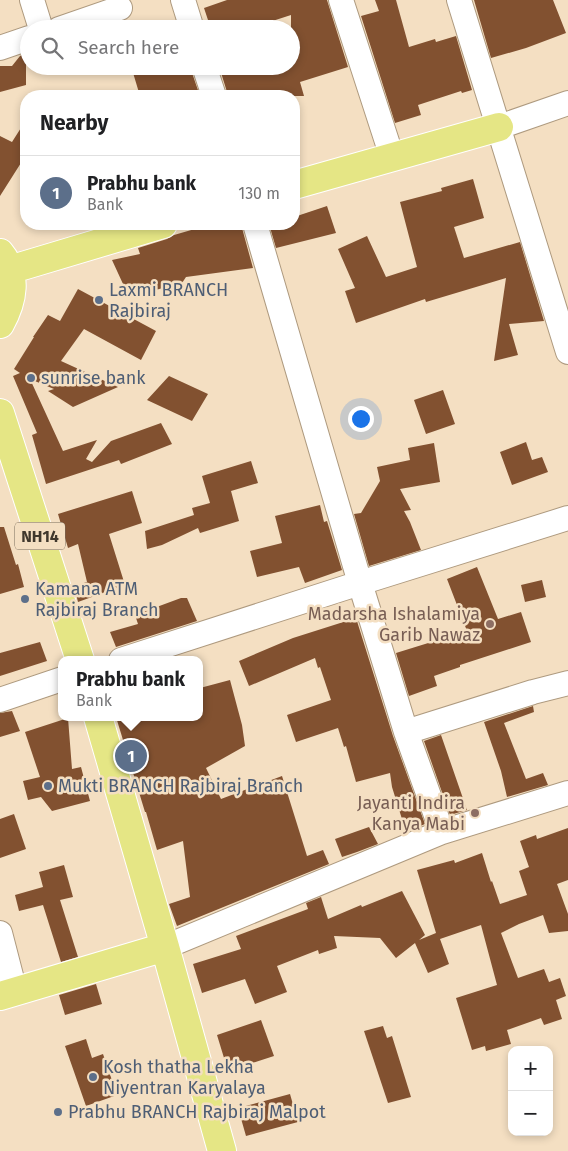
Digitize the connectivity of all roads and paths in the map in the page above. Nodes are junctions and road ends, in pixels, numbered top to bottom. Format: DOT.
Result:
graph roads {
  1 [pos="32,0"];
  2 [pos="183,0"];
  3 [pos="341,0"];
  4 [pos="459,0"];
  5 [pos="120,8"];
  6 [pos="38,20"];
  7 [pos="85,20"];
  8 [pos="189,20"];
  9 [pos="20,41"];
  10 [pos="0,48"];
  11 [pos="207,75"];
  12 [pos="212,90"];
  13 [pos="568,103"];
  14 [pos="499,127"];
  15 [pos="392,157"];
  16 [pos="300,183"];
  17 [pos="138,230"];
  18 [pos="257,230"];
  19 [pos="5,262"];
  20 [pos="0,324"];
  21 [pos="568,352"];
  22 [pos="0,413"];
  23 [pos="568,518"];
  24 [pos="360,583"];
  25 [pos="79,656"];
  26 [pos="133,656"];
  27 [pos="58,680"];
  28 [pos="568,682"];
  29 [pos="0,700"];
  30 [pos="99,721"];
  31 [pos="406,732"];
  32 [pos="568,794"];
  33 [pos="442,832"];
  34 [pos="0,933"];
  35 [pos="165,947"];
  36 [pos="8,994"];
  37 [pos="222,1151"];
  1 -- 6 [label="street"];
  2 -- 8 [label="street"];
  3 -- 15 [label="street"];
  4 -- 14 [label="street"];
  5 -- 7 [label="street"];
  9 -- 10 [label="street"];
  11 -- 12 [label="street"];
  13 -- 14 [label="street"];
  14 -- 15 [label="main road"];
  14 -- 21 [label="street"];
  15 -- 16 [label="main road"];
  17 -- 19 [label="main road"];
  18 -- 24 [label="street"];
  19 -- 20 [label="main road"];
  22 -- 25 [label="main road, NH14"];
  23 -- 24 [label="street"];
  24 -- 26 [label="street"];
  24 -- 31 [label="street"];
  27 -- 29 [label="street"];
  28 -- 31 [label="street"];
  30 -- 35 [label="main road"];
  31 -- 33 [label="street"];
  32 -- 33 [label="street"];
  33 -- 35 [label="street"];
  34 -- 36 [label="street"];
  35 -- 36 [label="main road"];
  35 -- 37 [label="main road"];
}
